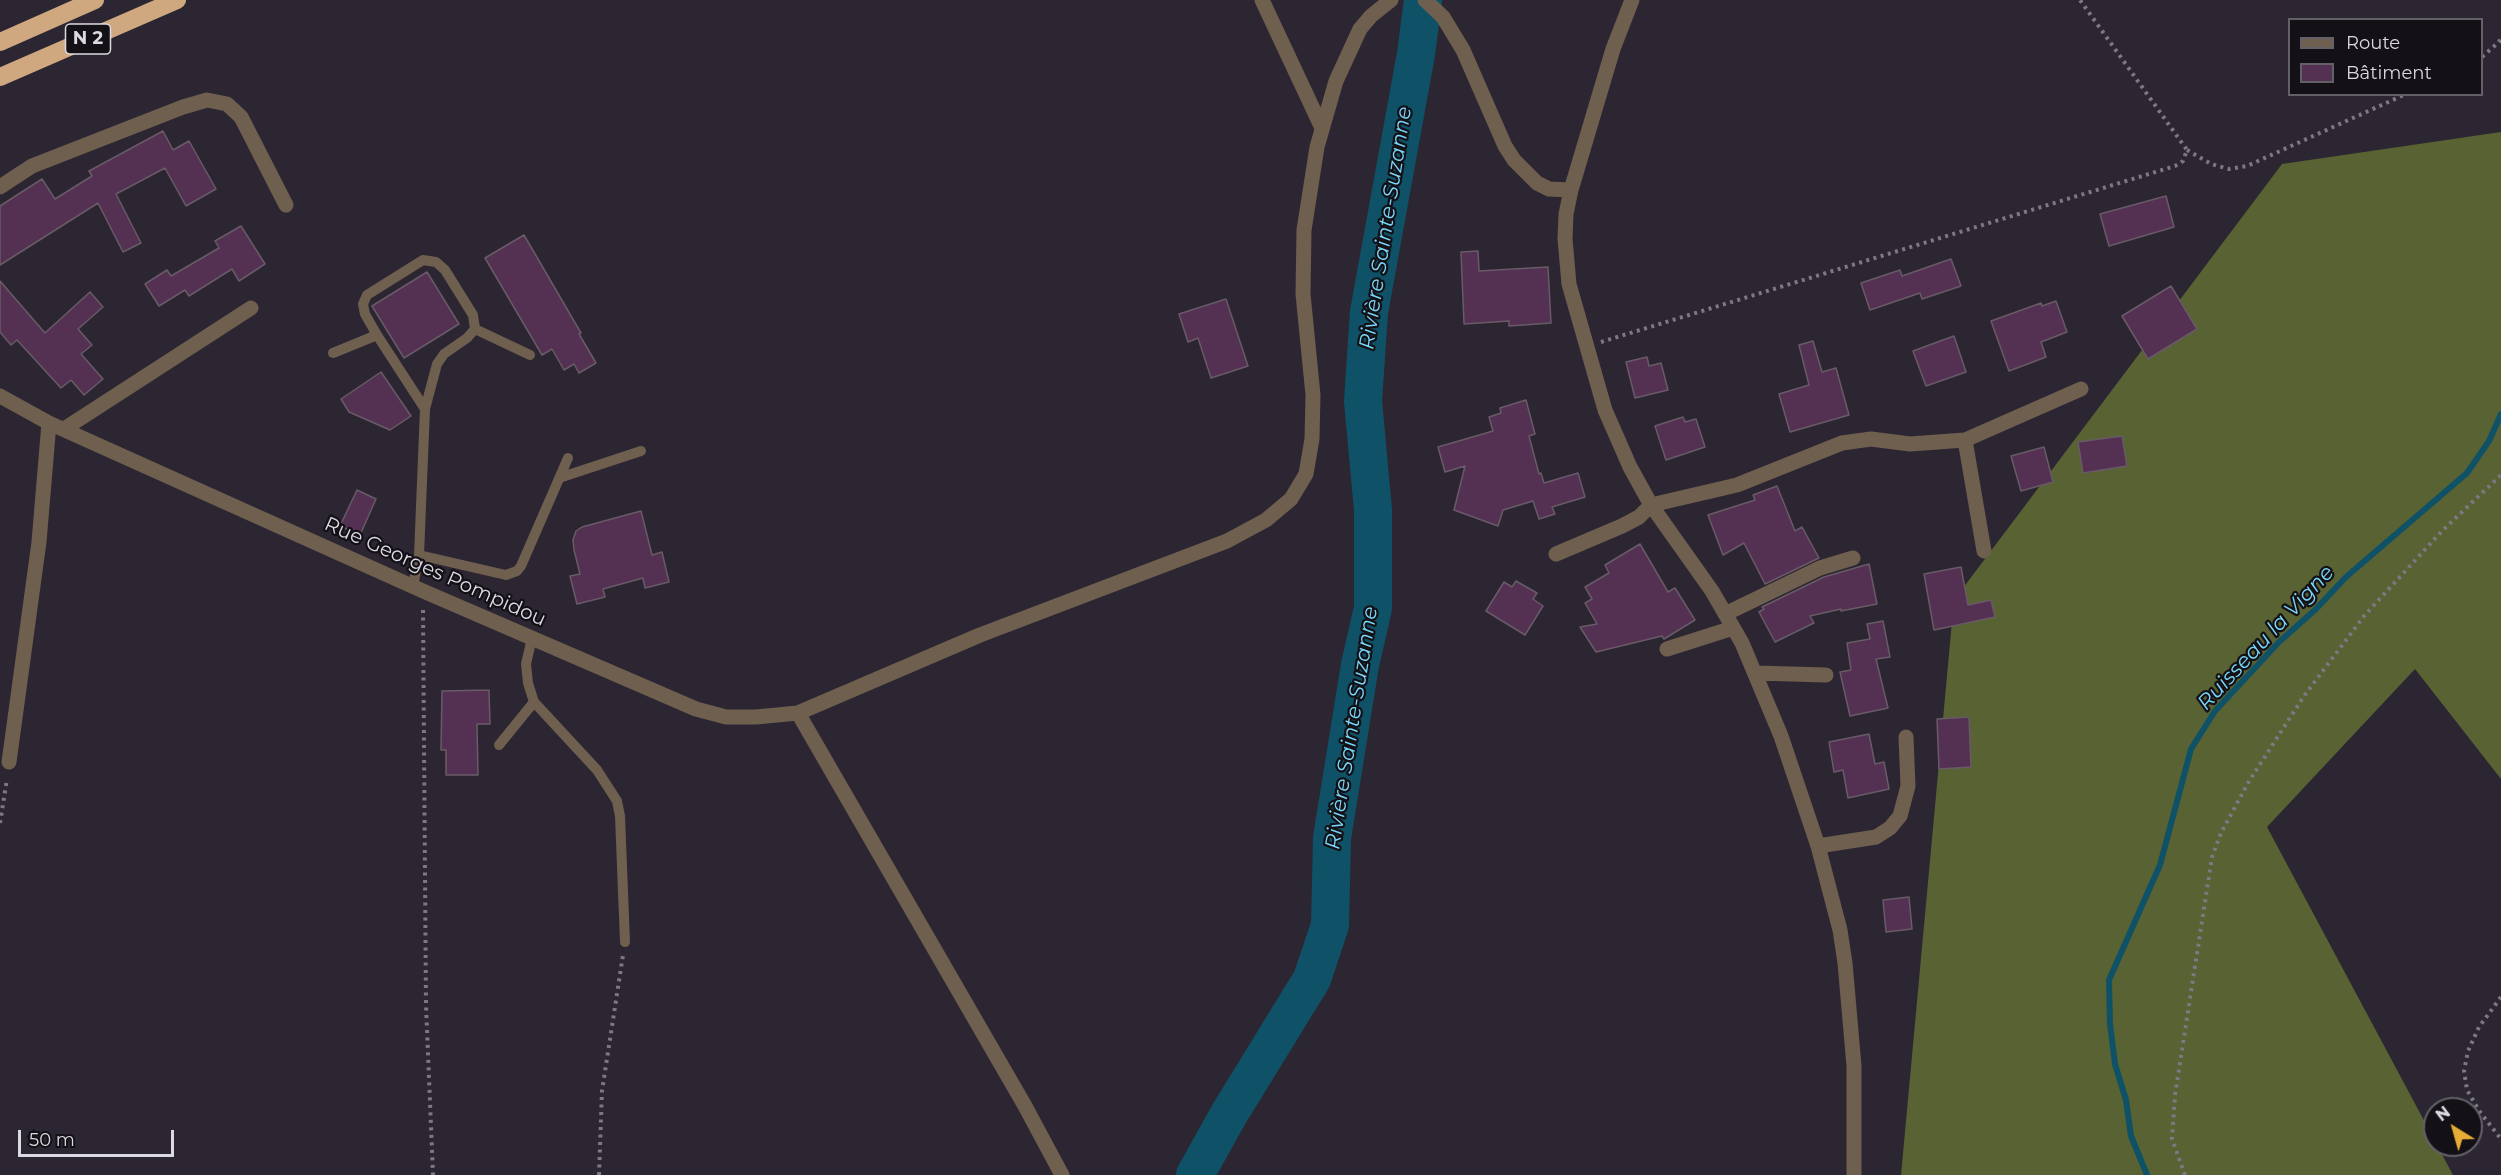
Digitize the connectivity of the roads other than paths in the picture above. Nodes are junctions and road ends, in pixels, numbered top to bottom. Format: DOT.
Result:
graph roads {
  1 [pos="95,0"];
  2 [pos="177,0"];
  3 [pos="1262,0"];
  4 [pos="1391,0"];
  5 [pos="1425,0"];
  6 [pos="1632,0"];
  7 [pos="0,42"];
  8 [pos="0,77"];
  9 [pos="1322,128"];
  10 [pos="0,187"];
  11 [pos="1571,190"];
  12 [pos="286,204"];
  13 [pos="250,308"];
  14 [pos="475,329"];
  15 [pos="377,336"];
  16 [pos="333,353"];
  17 [pos="530,355"];
  18 [pos="2081,389"];
  19 [pos="0,396"];
  20 [pos="425,409"];
  21 [pos="49,423"];
  22 [pos="64,429"];
  23 [pos="1965,440"];
  24 [pos="641,451"];
  25 [pos="568,458"];
  26 [pos="560,478"];
  27 [pos="1651,505"];
  28 [pos="1984,552"];
  29 [pos="1556,554"];
  30 [pos="419,555"];
  31 [pos="1853,558"];
  32 [pos="418,589"];
  33 [pos="1725,614"];
  34 [pos="1733,628"];
  35 [pos="532,638"];
  36 [pos="1667,649"];
  37 [pos="1756,673"];
  38 [pos="1826,675"];
  39 [pos="534,702"];
  40 [pos="798,713"];
  41 [pos="1906,737"];
  42 [pos="499,745"];
  43 [pos="9,762"];
  44 [pos="1818,846"];
  45 [pos="625,942"];
  46 [pos="1062,1175"];
  47 [pos="1854,1175"];
  1 -- 7 [label="highway, N 2"];
  2 -- 8 [label="highway, N 2"];
  3 -- 9 [label="street"];
  4 -- 9 [label="street, Rue Georges Pompidou"];
  5 -- 11 [label="street"];
  6 -- 11 [label="street"];
  9 -- 40 [label="street, Rue Georges Pompidou"];
  10 -- 12 [label="street"];
  11 -- 27 [label="street"];
  13 -- 22 [label="street"];
  14 -- 15 [label="lane"];
  14 -- 17 [label="lane"];
  14 -- 20 [label="lane"];
  15 -- 16 [label="lane"];
  15 -- 20 [label="lane"];
  18 -- 23 [label="street"];
  19 -- 21 [label="street, Rue Georges Pompidou"];
  20 -- 30 [label="lane"];
  21 -- 22 [label="street, Rue Georges Pompidou"];
  21 -- 43 [label="street"];
  22 -- 32 [label="street, Rue Georges Pompidou"];
  23 -- 27 [label="street"];
  23 -- 28 [label="street"];
  24 -- 26 [label="lane"];
  25 -- 26 [label="lane"];
  26 -- 30 [label="lane"];
  27 -- 29 [label="street"];
  27 -- 33 [label="street"];
  30 -- 32 [label="lane"];
  31 -- 33 [label="street"];
  32 -- 35 [label="street, Rue Georges Pompidou"];
  33 -- 34 [label="street"];
  34 -- 36 [label="street"];
  34 -- 37 [label="street"];
  35 -- 39 [label="lane"];
  35 -- 40 [label="street, Rue Georges Pompidou"];
  37 -- 38 [label="street"];
  37 -- 44 [label="street"];
  39 -- 42 [label="lane"];
  39 -- 45 [label="lane"];
  40 -- 46 [label="street"];
  41 -- 44 [label="street"];
  44 -- 47 [label="street"];
}
